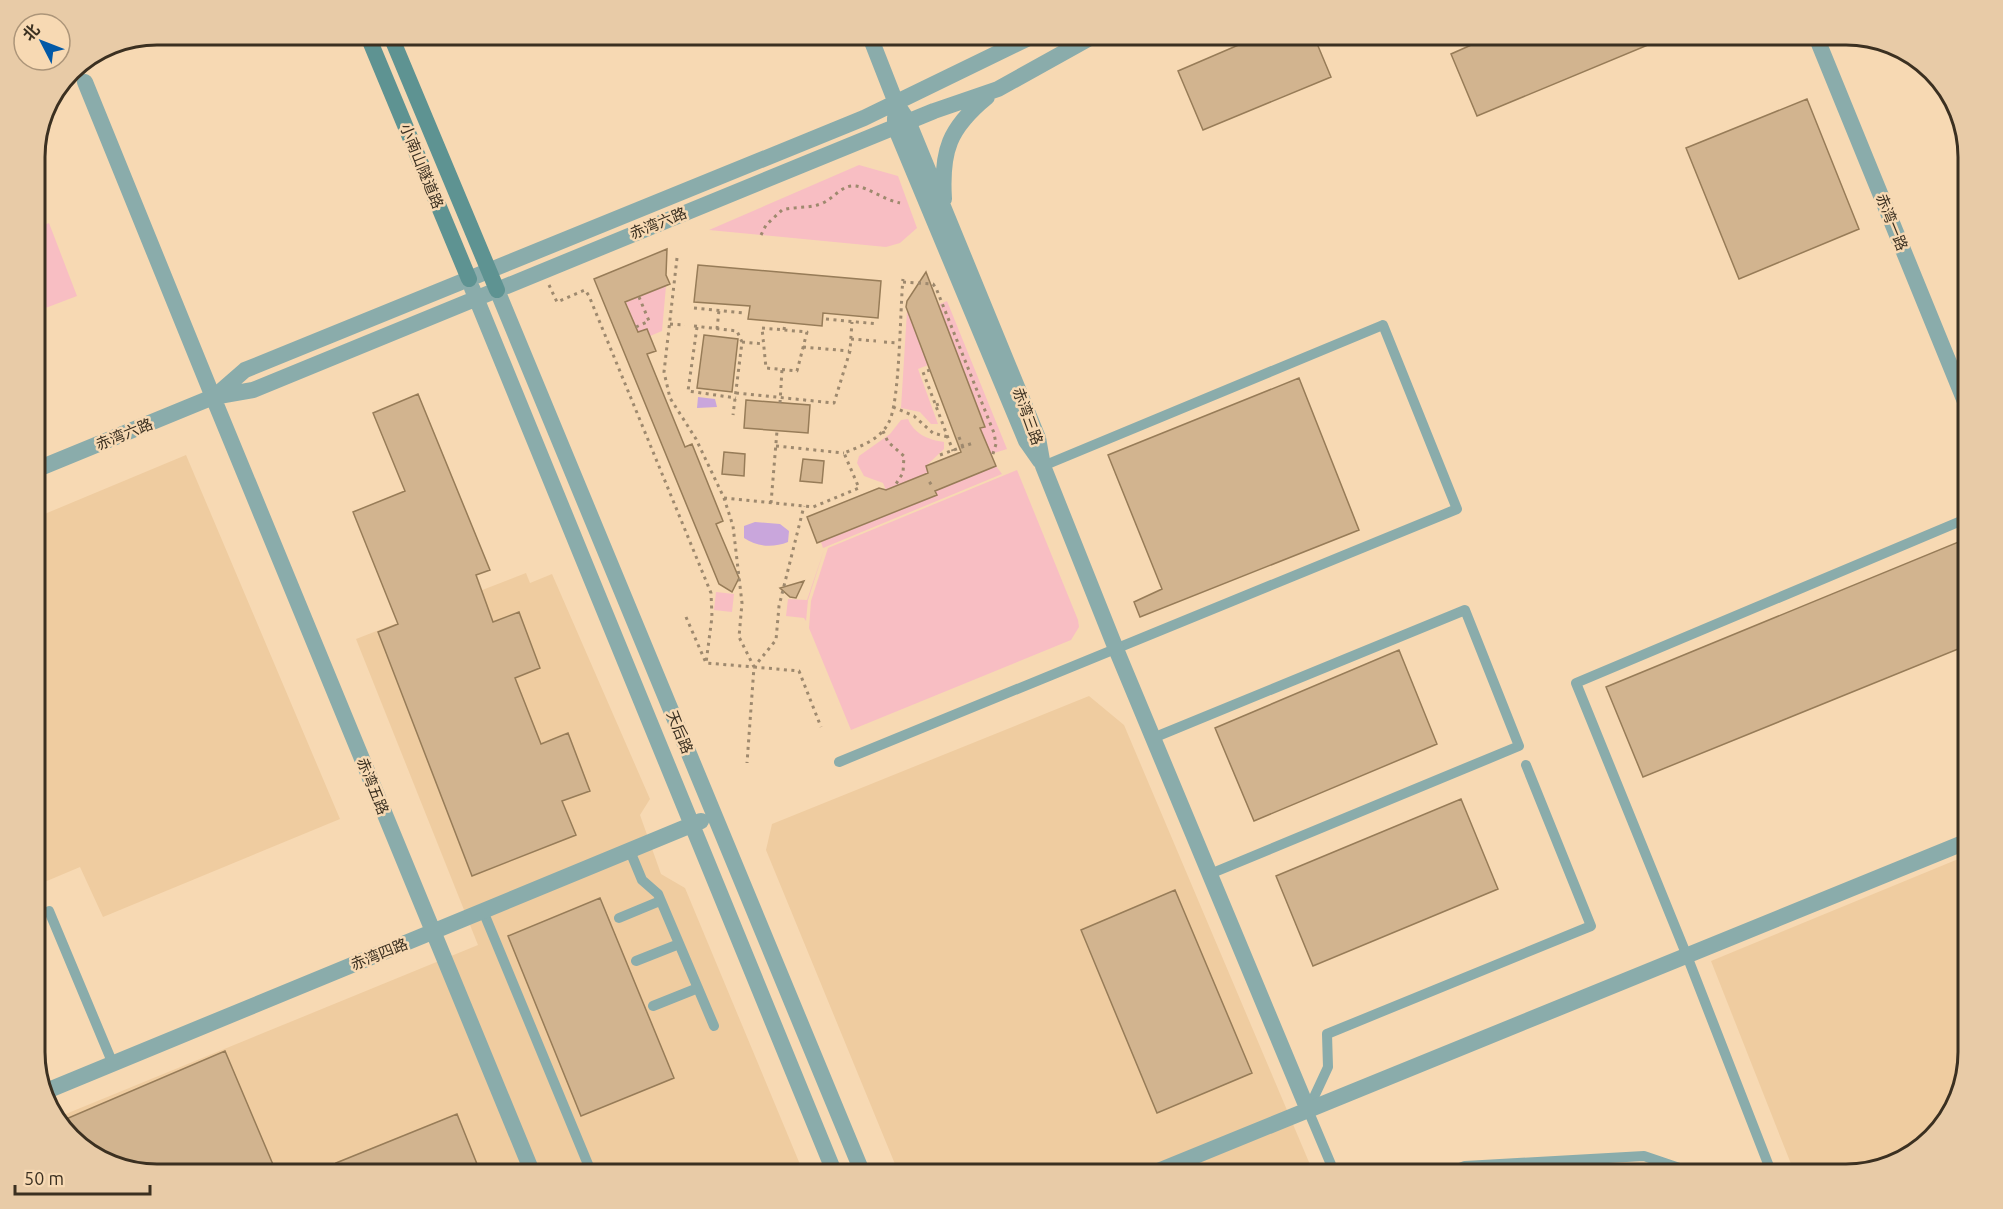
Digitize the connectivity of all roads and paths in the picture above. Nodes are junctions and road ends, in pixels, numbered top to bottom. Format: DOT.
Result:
graph roads {
  1 [pos="372,45"];
  2 [pos="395,45"];
  3 [pos="873,45"];
  4 [pos="1015,45"];
  5 [pos="1077,45"];
  6 [pos="1819,45"];
  7 [pos="85,82"];
  8 [pos="998,89"];
  9 [pos="896,103"];
  10 [pos="901,124"];
  11 [pos="900,203"];
  12 [pos="945,212"];
  13 [pos="761,235"];
  14 [pos="677,258"];
  15 [pos="489,271"];
  16 [pos="468,279"];
  17 [pos="497,290"];
  18 [pos="639,297"];
  19 [pos="476,298"];
  20 [pos="557,302"];
  21 [pos="694,308"];
  22 [pos="718,310"];
  23 [pos="744,313"];
  24 [pos="826,319"];
  25 [pos="852,321"];
  26 [pos="785,323"];
  27 [pos="670,324"];
  28 [pos="878,324"];
  29 [pos="685,325"];
  30 [pos="636,327"];
  31 [pos="717,328"];
  32 [pos="784,330"];
  33 [pos="851,339"];
  34 [pos="876,341"];
  35 [pos="742,342"];
  36 [pos="884,342"];
  37 [pos="898,343"];
  38 [pos="764,344"];
  39 [pos="803,348"];
  40 [pos="850,351"];
  41 [pos="782,369"];
  42 [pos="930,370"];
  43 [pos="1958,384"];
  44 [pos="736,395"];
  45 [pos="213,397"];
  46 [pos="780,400"];
  47 [pos="942,403"];
  48 [pos="936,405"];
  49 [pos="893,407"];
  50 [pos="733,415"];
  51 [pos="777,431"];
  52 [pos="883,431"];
  53 [pos="948,437"];
  54 [pos="959,437"];
  55 [pos="973,443"];
  56 [pos="776,446"];
  57 [pos="963,447"];
  58 [pos="953,451"];
  59 [pos="844,453"];
  60 [pos="940,455"];
  61 [pos="992,457"];
  62 [pos="45,466"];
  63 [pos="1043,466"];
  64 [pos="894,487"];
  65 [pos="724,498"];
  66 [pos="771,503"];
  67 [pos="804,506"];
  68 [pos="1958,522"];
  69 [pos="686,617"];
  70 [pos="1116,650"];
  71 [pos="706,663"];
  72 [pos="754,667"];
  73 [pos="821,728"];
  74 [pos="1153,738"];
  75 [pos="839,762"];
  76 [pos="747,763"];
  77 [pos="1526,765"];
  78 [pos="714,816"];
  79 [pos="692,825"];
  80 [pos="1958,845"];
  81 [pos="630,850"];
  82 [pos="1210,874"];
  83 [pos="660,901"];
  84 [pos="49,911"];
  85 [pos="483,911"];
  86 [pos="619,918"];
  87 [pos="432,932"];
  88 [pos="679,944"];
  89 [pos="1687,956"];
  90 [pos="636,962"];
  91 [pos="698,988"];
  92 [pos="653,1006"];
  93 [pos="714,1026"];
  94 [pos="113,1064"];
  95 [pos="51,1089"];
  96 [pos="1308,1110"];
  97 [pos="1562,1162"];
  98 [pos="529,1164"];
  99 [pos="588,1164"];
  100 [pos="831,1164"];
  101 [pos="859,1164"];
  102 [pos="1176,1164"];
  103 [pos="1331,1164"];
  104 [pos="1514,1164"];
  105 [pos="1668,1164"];
  106 [pos="1768,1164"];
  1 -- 16 [label="main road, 小南山隧道路"];
  2 -- 15 [label="main road, 小南山隧道路"];
  3 -- 9 [label="street, 赤湾三路"];
  4 -- 9 [label="street, 赤湾六路"];
  5 -- 8 [label="street, 赤湾六路"];
  6 -- 43 [label="street, 赤湾一路"];
  7 -- 45 [label="street, 赤湾五路"];
  8 -- 10 [label="street, 赤湾六路"];
  8 -- 12 [label="street"];
  9 -- 10 [label="street, 赤湾三路"];
  9 -- 15 [label="street, 赤湾六路"];
  10 -- 12 [label="street, 赤湾三路"];
  10 -- 17 [label="street, 赤湾六路"];
  10 -- 63 [label="street, 赤湾三路"];
  11 -- 13 [label="path"];
  12 -- 63 [label="street, 赤湾三路"];
  14 -- 27 [label="path"];
  15 -- 16 [label="street, 赤湾六路"];
  15 -- 17 [label="main road, 小南山隧道路"];
  16 -- 19 [label="street, 小南山隧道路"];
  16 -- 45 [label="street, 赤湾六路"];
  17 -- 19 [label="street, 赤湾六路"];
  17 -- 78 [label="street, 天后路"];
  18 -- 30 [label="path"];
  19 -- 45 [label="street, 赤湾六路"];
  19 -- 79 [label="street, 天后路"];
  20 -- 71 [label="path"];
  21 -- 22 [label="path"];
  22 -- 23 [label="path"];
  22 -- 31 [label="path"];
  24 -- 25 [label="path"];
  25 -- 28 [label="path"];
  25 -- 33 [label="path"];
  26 -- 32 [label="path"];
  27 -- 29 [label="path"];
  27 -- 65 [label="path"];
  31 -- 35 [label="path"];
  31 -- 44 [label="path"];
  32 -- 38 [label="path"];
  32 -- 39 [label="path"];
  33 -- 34 [label="path"];
  33 -- 40 [label="path"];
  35 -- 38 [label="path"];
  35 -- 44 [label="path"];
  36 -- 37 [label="path"];
  37 -- 49 [label="path"];
  37 -- 61 [label="path"];
  38 -- 41 [label="path"];
  39 -- 40 [label="path"];
  39 -- 41 [label="path"];
  40 -- 46 [label="path"];
  41 -- 46 [label="path"];
  42 -- 48 [label="path"];
  44 -- 46 [label="path"];
  44 -- 50 [label="path"];
  45 -- 62 [label="street, 赤湾六路"];
  45 -- 87 [label="street, 赤湾五路"];
  47 -- 48 [label="path"];
  48 -- 53 [label="path"];
  49 -- 52 [label="path"];
  49 -- 53 [label="path"];
  51 -- 56 [label="path"];
  52 -- 59 [label="path"];
  52 -- 64 [label="path"];
  53 -- 58 [label="path"];
  54 -- 57 [label="path"];
  55 -- 57 [label="path"];
  56 -- 59 [label="path"];
  56 -- 66 [label="path"];
  57 -- 58 [label="path"];
  58 -- 60 [label="path"];
  59 -- 67 [label="path"];
  63 -- 70 [label="street"];
  63 -- 70 [label="lane"];
  65 -- 66 [label="path"];
  65 -- 72 [label="path"];
  66 -- 67 [label="path"];
  67 -- 72 [label="path"];
  68 -- 89 [label="lane"];
  69 -- 71 [label="path"];
  70 -- 74 [label="street"];
  70 -- 75 [label="lane"];
  71 -- 72 [label="path"];
  72 -- 73 [label="path"];
  72 -- 76 [label="path"];
  74 -- 82 [label="street"];
  74 -- 82 [label="lane"];
  77 -- 96 [label="lane"];
  78 -- 79 [label="street, 赤湾四路"];
  78 -- 101 [label="street, 天后路"];
  79 -- 81 [label="street, 赤湾四路"];
  79 -- 100 [label="street, 天后路"];
  80 -- 89 [label="street"];
  81 -- 83 [label="lane"];
  81 -- 85 [label="street, 赤湾四路"];
  82 -- 96 [label="street"];
  83 -- 86 [label="lane"];
  83 -- 88 [label="lane"];
  84 -- 94 [label="lane"];
  85 -- 87 [label="street, 赤湾四路"];
  85 -- 99 [label="lane"];
  87 -- 94 [label="street, 赤湾四路"];
  87 -- 98 [label="street, 赤湾五路"];
  88 -- 90 [label="lane"];
  88 -- 91 [label="lane"];
  89 -- 96 [label="street"];
  89 -- 106 [label="lane"];
  91 -- 92 [label="lane"];
  91 -- 93 [label="lane"];
  94 -- 95 [label="street, 赤湾四路"];
  96 -- 102 [label="street"];
  96 -- 103 [label="lane"];
  97 -- 104 [label="lane"];
  97 -- 105 [label="lane"];
}
